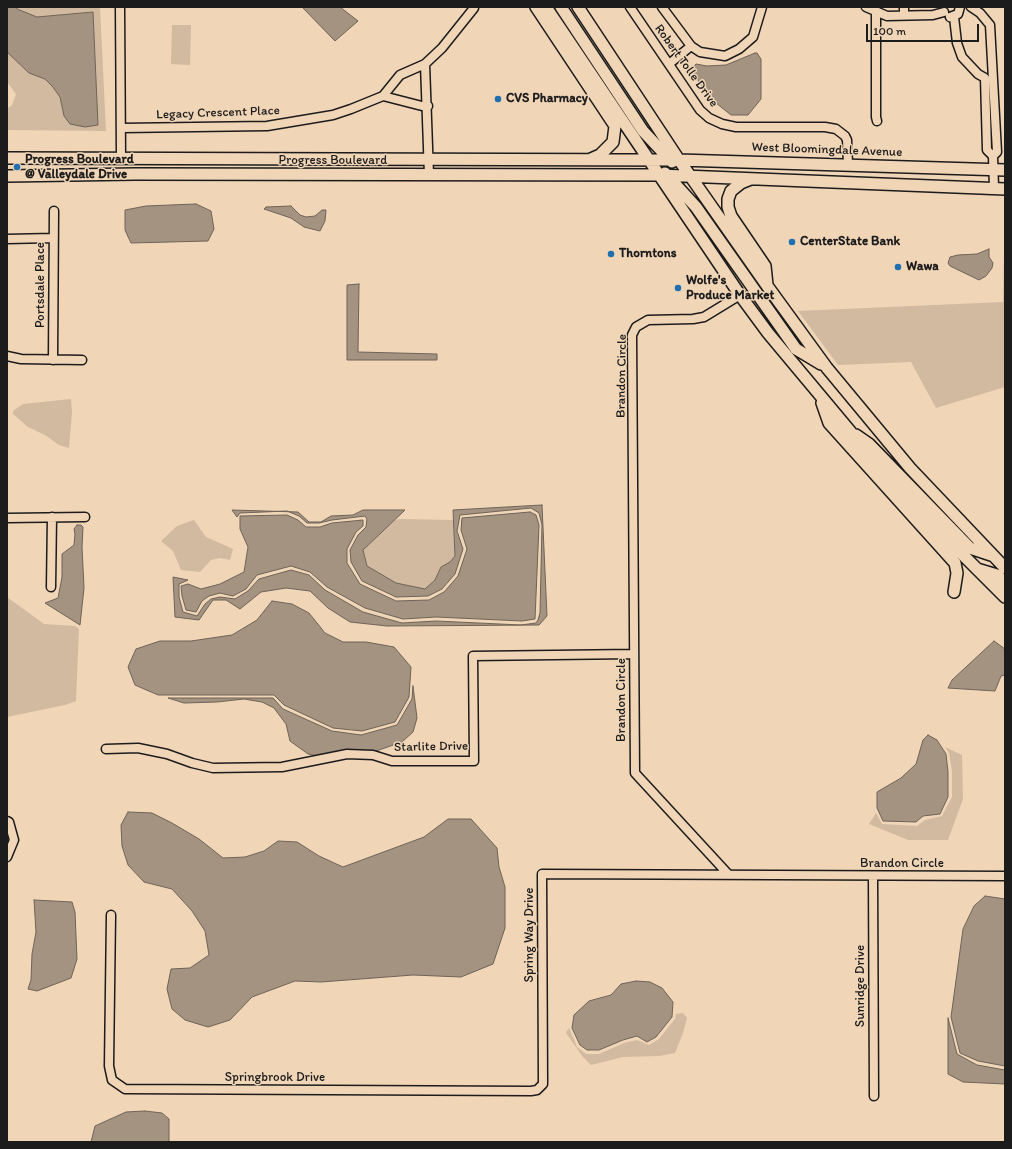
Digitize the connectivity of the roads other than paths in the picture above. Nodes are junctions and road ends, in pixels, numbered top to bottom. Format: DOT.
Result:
graph roads {
  1 [pos="120,7"];
  2 [pos="474,7"];
  3 [pos="536,7"];
  4 [pos="546,7"];
  5 [pos="561,7"];
  6 [pos="578,7"];
  7 [pos="630,7"];
  8 [pos="662,7"];
  9 [pos="762,7"];
  10 [pos="866,7"];
  11 [pos="960,7"];
  12 [pos="971,7"];
  13 [pos="944,10"];
  14 [pos="904,11"];
  15 [pos="876,12"];
  16 [pos="954,17"];
  17 [pos="691,46"];
  18 [pos="425,64"];
  19 [pos="668,64"];
  20 [pos="383,96"];
  21 [pos="428,106"];
  22 [pos="877,121"];
  23 [pos="122,128"];
  24 [pos="994,156"];
  25 [pos="7,158"];
  26 [pos="122,158"];
  27 [pos="398,158"];
  28 [pos="429,158"];
  29 [pos="591,159"];
  30 [pos="649,160"];
  31 [pos="674,160"];
  32 [pos="848,164"];
  33 [pos="994,170"];
  34 [pos="1005,170"];
  35 [pos="688,173"];
  36 [pos="135,174"];
  37 [pos="235,174"];
  38 [pos="429,175"];
  39 [pos="663,175"];
  40 [pos="7,176"];
  41 [pos="753,179"];
  42 [pos="999,188"];
  43 [pos="54,211"];
  44 [pos="53,238"];
  45 [pos="7,239"];
  46 [pos="768,288"];
  47 [pos="740,295"];
  48 [pos="7,356"];
  49 [pos="53,360"];
  50 [pos="82,360"];
  51 [pos="827,368"];
  52 [pos="820,397"];
  53 [pos="846,429"];
  54 [pos="52,517"];
  55 [pos="85,517"];
  56 [pos="7,518"];
  57 [pos="991,555"];
  58 [pos="1005,568"];
  59 [pos="976,569"];
  60 [pos="1005,582"];
  61 [pos="51,587"];
  62 [pos="954,592"];
  63 [pos="1005,597"];
  64 [pos="634,654"];
  65 [pos="106,749"];
  66 [pos="7,821"];
  67 [pos="7,857"];
  68 [pos="728,874"];
  69 [pos="873,876"];
  70 [pos="1005,876"];
  71 [pos="111,915"];
  72 [pos="542,1086"];
  73 [pos="874,1096"];
  1 -- 23 [label="street"];
  2 -- 18 [label="street"];
  3 -- 29 [label="main road"];
  4 -- 30 [label="main road"];
  5 -- 31 [label="main road"];
  6 -- 31 [label="main road"];
  7 -- 19 [label="street, Robert Tolle Drive"];
  8 -- 17 [label="street"];
  9 -- 17 [label="street"];
  10 -- 15 [label="street"];
  11 -- 16 [label="street"];
  12 -- 24 [label="street"];
  13 -- 14 [label="street"];
  13 -- 16 [label="street"];
  14 -- 15 [label="street"];
  15 -- 22 [label="street"];
  16 -- 24 [label="street"];
  17 -- 19 [label="street"];
  18 -- 20 [label="street"];
  18 -- 21 [label="street"];
  19 -- 32 [label="street, Robert Tolle Drive"];
  20 -- 21 [label="street"];
  20 -- 23 [label="street, Legacy Crescent Place"];
  21 -- 28 [label="street"];
  23 -- 26 [label="street"];
  24 -- 33 [label="street"];
  25 -- 26 [label="main road, Progress Boulevard"];
  26 -- 27 [label="main road, Progress Boulevard"];
  26 -- 36 [label="main road"];
  27 -- 28 [label="main road, Progress Boulevard"];
  27 -- 37 [label="main road"];
  28 -- 29 [label="main road, Progress Boulevard"];
  28 -- 38 [label="street"];
  29 -- 30 [label="main road, Progress Boulevard"];
  30 -- 31 [label="main road, West Bloomingdale Avenue"];
  30 -- 39 [label="main road"];
  31 -- 32 [label="main road, West Bloomingdale Avenue"];
  31 -- 35 [label="main road"];
  32 -- 33 [label="main road, West Bloomingdale Avenue"];
  33 -- 34 [label="main road, West Bloomingdale Avenue"];
  33 -- 42 [label="street"];
  35 -- 39 [label="main road"];
  35 -- 41 [label="main road"];
  35 -- 46 [label="main road"];
  36 -- 37 [label="main road, Progress Boulevard"];
  36 -- 40 [label="main road, Progress Boulevard"];
  37 -- 38 [label="main road, Progress Boulevard"];
  38 -- 39 [label="main road, Progress Boulevard"];
  39 -- 47 [label="main road"];
  39 -- 51 [label="main road"];
  41 -- 42 [label="main road"];
  41 -- 46 [label="main road"];
  43 -- 44 [label="street, Portsdale Place"];
  44 -- 45 [label="street"];
  44 -- 49 [label="street, Portsdale Place"];
  46 -- 51 [label="main road"];
  47 -- 52 [label="main road"];
  47 -- 64 [label="street, Brandon Circle"];
  48 -- 49 [label="street"];
  49 -- 50 [label="street"];
  51 -- 57 [label="main road"];
  52 -- 53 [label="main road"];
  52 -- 62 [label="main road"];
  53 -- 57 [label="main road"];
  53 -- 59 [label="main road"];
  54 -- 55 [label="street"];
  54 -- 56 [label="street"];
  54 -- 61 [label="street"];
  57 -- 58 [label="main road"];
  59 -- 60 [label="main road"];
  59 -- 63 [label="main road"];
  64 -- 65 [label="street, Starlite Drive"];
  64 -- 68 [label="street, Brandon Circle"];
  66 -- 67 [label="street"];
  68 -- 69 [label="street, Brandon Circle"];
  68 -- 72 [label="street, Spring Way Drive"];
  69 -- 70 [label="street, Brandon Circle"];
  69 -- 73 [label="street, Sunridge Drive"];
  71 -- 72 [label="street, Springbrook Drive"];
}
